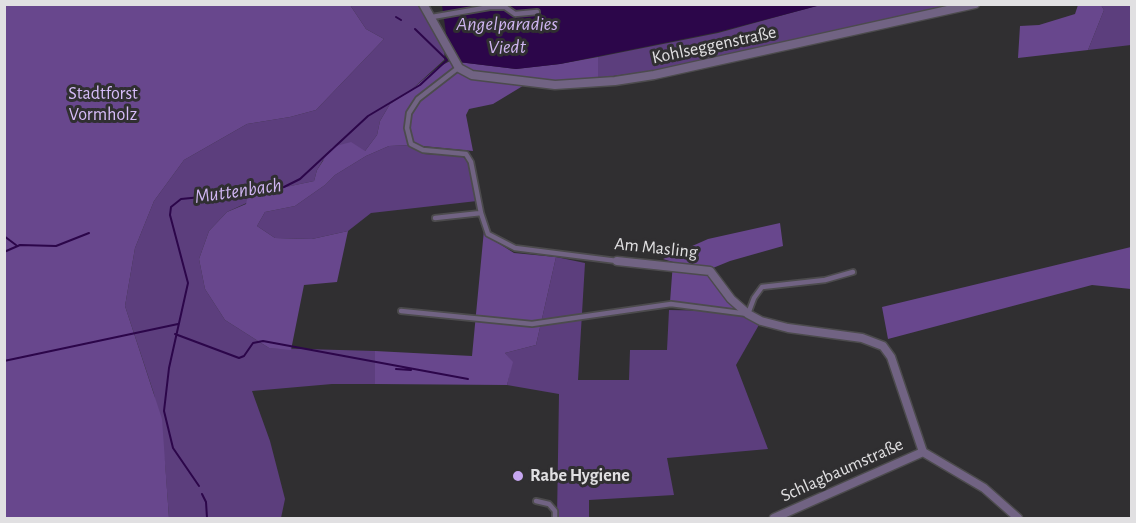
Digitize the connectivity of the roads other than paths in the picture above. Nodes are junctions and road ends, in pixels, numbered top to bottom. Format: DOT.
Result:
graph roads {
  1 [pos="423,4"];
  2 [pos="975,4"];
  3 [pos="537,12"];
  4 [pos="432,17"];
  5 [pos="459,68"];
  6 [pos="481,213"];
  7 [pos="435,218"];
  8 [pos="617,261"];
  9 [pos="853,273"];
  10 [pos="401,311"];
  11 [pos="748,314"];
  12 [pos="923,452"];
  13 [pos="536,501"];
  14 [pos="555,519"];
  15 [pos="774,519"];
  16 [pos="1018,519"];
  1 -- 4 [label="street"];
  2 -- 5 [label="street, Kohlseggenstraße"];
  3 -- 4 [label="lane"];
  4 -- 5 [label="street"];
  5 -- 6 [label="lane, Am Masling"];
  6 -- 7 [label="lane"];
  6 -- 8 [label="lane, Am Masling"];
  8 -- 11 [label="street, Am Masling"];
  9 -- 11 [label="lane"];
  10 -- 11 [label="lane"];
  11 -- 12 [label="street, Am Masling"];
  12 -- 15 [label="street, Schlagbaumstraße"];
  12 -- 16 [label="street"];
  13 -- 14 [label="lane"];
}
